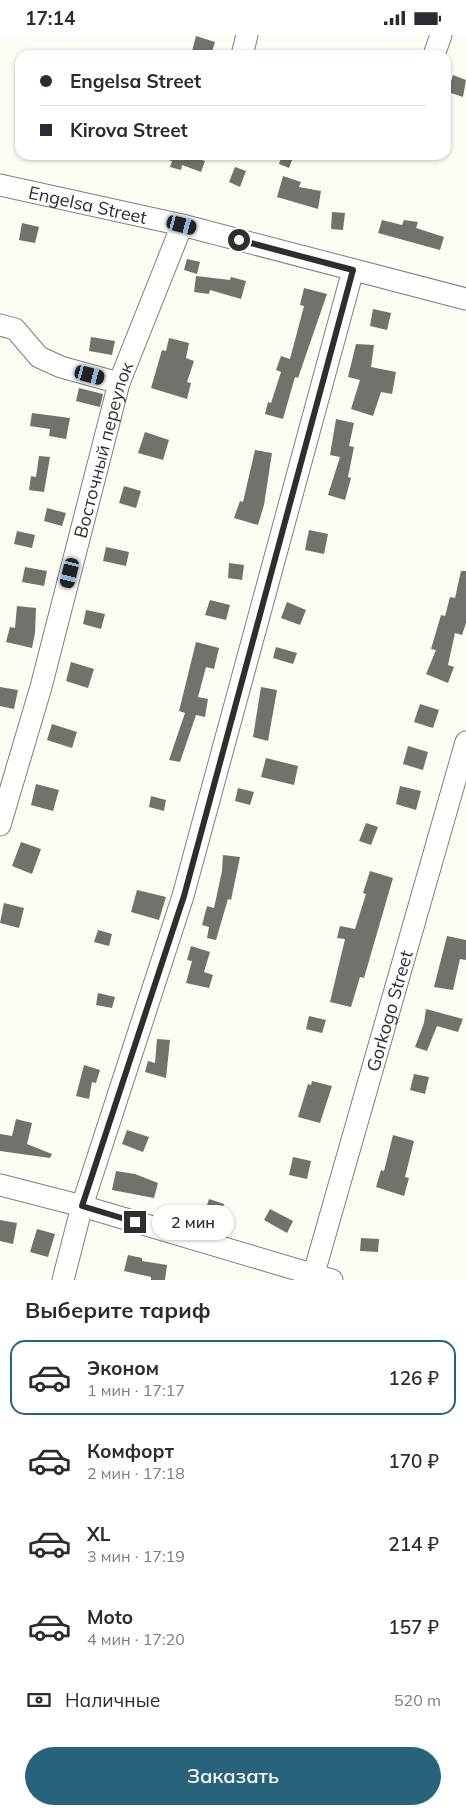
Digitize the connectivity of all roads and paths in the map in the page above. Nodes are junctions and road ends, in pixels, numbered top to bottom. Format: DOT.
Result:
graph roads {
  1 [pos="247,35"];
  2 [pos="441,35"];
  3 [pos="243,50"];
  4 [pos="436,50"];
  5 [pos="0,185"];
  6 [pos="182,225"];
  7 [pos="353,270"];
  8 [pos="466,299"];
  9 [pos="0,325"];
  10 [pos="119,383"];
  11 [pos="466,742"];
  12 [pos="0,825"];
  13 [pos="0,1185"];
  14 [pos="82,1206"];
  15 [pos="319,1278"];
  16 [pos="63,1280"];
  1 -- 3 [label="street"];
  2 -- 4 [label="street"];
  5 -- 6 [label="street, Engelsa Street"];
  6 -- 7 [label="street, Engelsa Street"];
  6 -- 10 [label="street, Восточный переулок"];
  7 -- 8 [label="street, Engelsa Street"];
  7 -- 14 [label="street"];
  9 -- 10 [label="street"];
  10 -- 12 [label="street, Восточный переулок"];
  11 -- 15 [label="street, Gorkogo Street"];
  13 -- 14 [label="street"];
  14 -- 15 [label="street"];
  14 -- 16 [label="street"];
}
